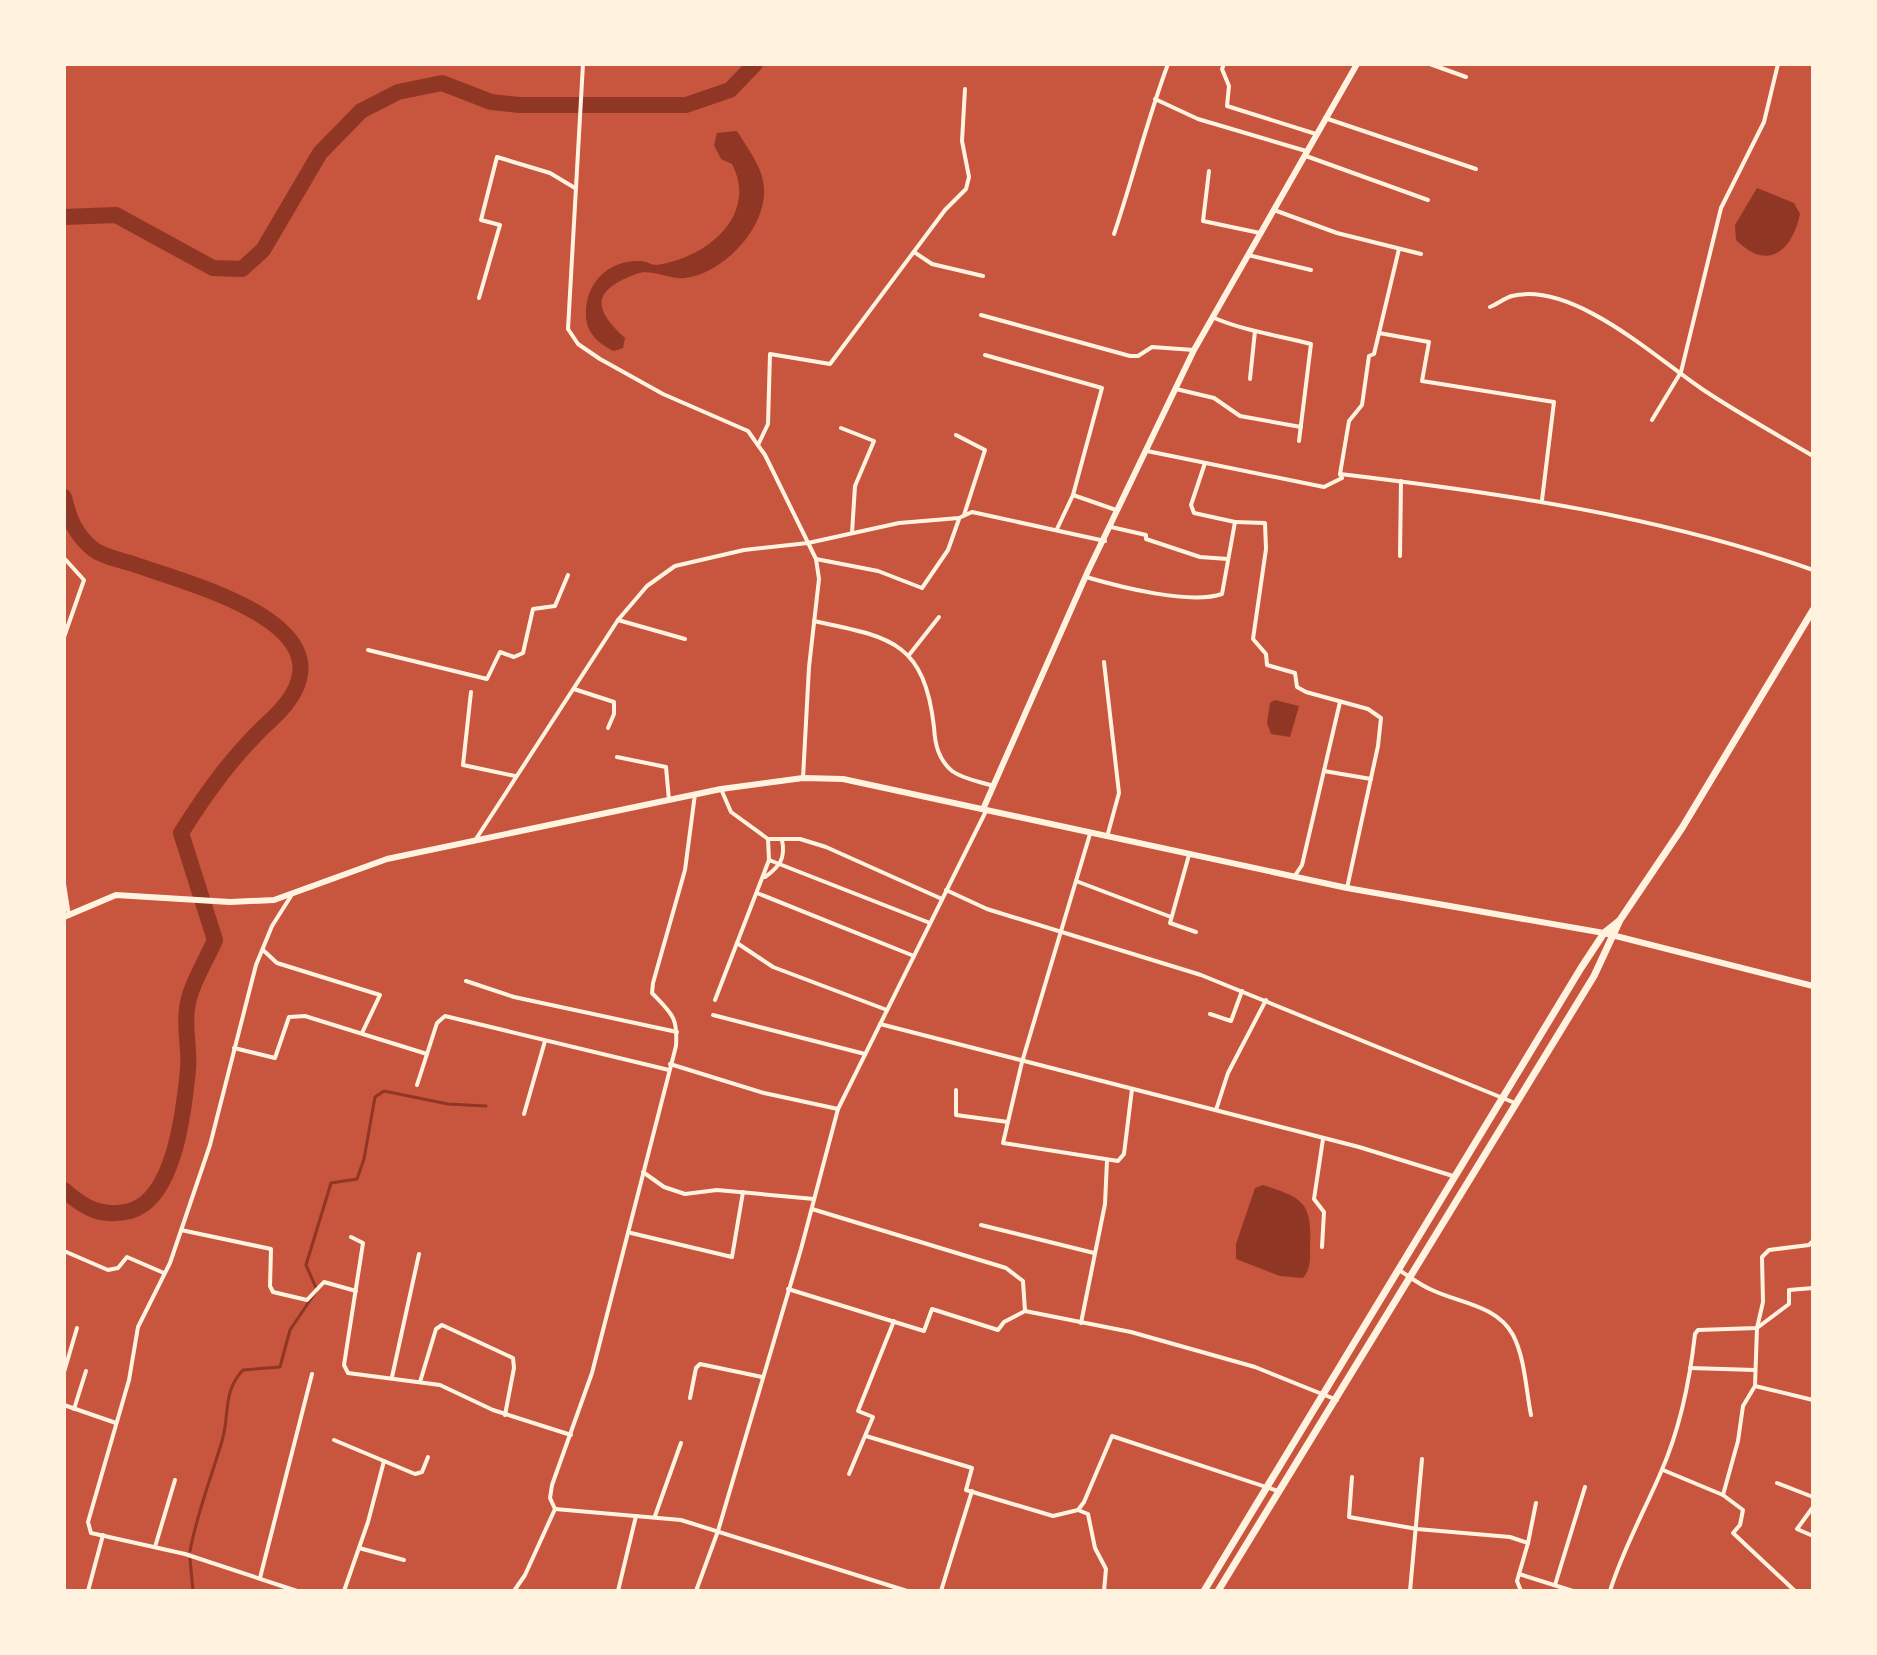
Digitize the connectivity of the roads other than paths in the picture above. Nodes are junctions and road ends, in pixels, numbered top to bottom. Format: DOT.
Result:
graph roads {
  1 [pos="583,64"];
  2 [pos="1168,64"];
  3 [pos="1224,64"];
  4 [pos="1357,64"];
  5 [pos="1430,64"];
  6 [pos="1778,64"];
  7 [pos="1466,77"];
  8 [pos="965,89"];
  9 [pos="1155,99"];
  10 [pos="1325,118"];
  11 [pos="1316,134"];
  12 [pos="1305,153"];
  13 [pos="1476,169"];
  14 [pos="1209,171"];
  15 [pos="575,188"];
  16 [pos="1428,200"];
  17 [pos="1273,210"];
  18 [pos="1260,233"];
  19 [pos="1114,234"];
  20 [pos="1399,249"];
  21 [pos="914,252"];
  22 [pos="1421,254"];
  23 [pos="1248,255"];
  24 [pos="1311,270"];
  25 [pos="983,276"];
  26 [pos="479,298"];
  27 [pos="1490,307"];
  28 [pos="981,315"];
  29 [pos="1212,317"];
  30 [pos="1255,331"];
  31 [pos="1379,333"];
  32 [pos="1194,350"];
  33 [pos="985,355"];
  34 [pos="1681,372"];
  35 [pos="1250,379"];
  36 [pos="1176,389"];
  37 [pos="1652,420"];
  38 [pos="1301,427"];
  39 [pos="841,428"];
  40 [pos="956,435"];
  41 [pos="1299,441"];
  42 [pos="758,445"];
  43 [pos="1147,451"];
  44 [pos="1813,456"];
  45 [pos="1205,463"];
  46 [pos="1340,474"];
  47 [pos="1401,481"];
  48 [pos="1073,495"];
  49 [pos="1542,500"];
  50 [pos="1118,510"];
  51 [pos="961,516"];
  52 [pos="1235,522"];
  53 [pos="1111,527"];
  54 [pos="1057,529"];
  55 [pos="852,533"];
  56 [pos="1105,541"];
  57 [pos="808,543"];
  58 [pos="1400,556"];
  59 [pos="64,558"];
  60 [pos="816,559"];
  61 [pos="1228,559"];
  62 [pos="1813,570"];
  63 [pos="568,575"];
  64 [pos="1086,577"];
  65 [pos="1813,610"];
  66 [pos="939,617"];
  67 [pos="618,620"];
  68 [pos="814,621"];
  69 [pos="64,637"];
  70 [pos="685,639"];
  71 [pos="368,650"];
  72 [pos="909,655"];
  73 [pos="1104,662"];
  74 [pos="574,689"];
  75 [pos="471,692"];
  76 [pos="1340,702"];
  77 [pos="608,728"];
  78 [pos="617,757"];
  79 [pos="1324,771"];
  80 [pos="515,776"];
  81 [pos="803,778"];
  82 [pos="1371,779"];
  83 [pos="993,786"];
  84 [pos="721,789"];
  85 [pos="695,794"];
  86 [pos="669,800"];
  87 [pos="985,808"];
  88 [pos="1090,834"];
  89 [pos="1107,837"];
  90 [pos="768,839"];
  91 [pos="782,840"];
  92 [pos="475,841"];
  93 [pos="1189,855"];
  94 [pos="769,860"];
  95 [pos="779,867"];
  96 [pos="1294,877"];
  97 [pos="762,879"];
  98 [pos="1076,881"];
  99 [pos="64,884"];
  100 [pos="1347,888"];
  101 [pos="946,890"];
  102 [pos="757,893"];
  103 [pos="291,896"];
  104 [pos="942,899"];
  105 [pos="66,916"];
  106 [pos="1171,917"];
  107 [pos="1620,920"];
  108 [pos="930,923"];
  109 [pos="1196,932"];
  110 [pos="1060,933"];
  111 [pos="1604,933"];
  112 [pos="1615,936"];
  113 [pos="737,943"];
  114 [pos="263,950"];
  115 [pos="914,956"];
  116 [pos="466,981"];
  117 [pos="1813,986"];
  118 [pos="1242,991"];
  119 [pos="715,1000"];
  120 [pos="1266,1000"];
  121 [pos="887,1010"];
  122 [pos="1210,1014"];
  123 [pos="713,1015"];
  124 [pos="880,1024"];
  125 [pos="677,1032"];
  126 [pos="362,1033"];
  127 [pos="545,1041"];
  128 [pos="234,1048"];
  129 [pos="427,1054"];
  130 [pos="865,1054"];
  131 [pos="1022,1062"];
  132 [pos="669,1067"];
  133 [pos="417,1085"];
  134 [pos="1132,1089"];
  135 [pos="956,1090"];
  136 [pos="1504,1098"];
  137 [pos="1515,1103"];
  138 [pos="838,1109"];
  139 [pos="1216,1110"];
  140 [pos="524,1114"];
  141 [pos="1008,1122"];
  142 [pos="1323,1139"];
  143 [pos="1107,1161"];
  144 [pos="643,1172"];
  145 [pos="1455,1176"];
  146 [pos="743,1192"];
  147 [pos="815,1199"];
  148 [pos="812,1209"];
  149 [pos="981,1225"];
  150 [pos="181,1230"];
  151 [pos="631,1233"];
  152 [pos="351,1237"];
  153 [pos="1813,1241"];
  154 [pos="1322,1247"];
  155 [pos="64,1251"];
  156 [pos="1094,1253"];
  157 [pos="419,1254"];
  158 [pos="1399,1270"];
  159 [pos="164,1273"];
  160 [pos="1411,1277"];
  161 [pos="1813,1288"];
  162 [pos="788,1289"];
  163 [pos="356,1291"];
  164 [pos="1025,1311"];
  165 [pos="894,1321"];
  166 [pos="1081,1323"];
  167 [pos="77,1328"];
  168 [pos="1757,1328"];
  169 [pos="1690,1368"];
  170 [pos="1755,1370"];
  171 [pos="86,1371"];
  172 [pos="64,1372"];
  173 [pos="312,1374"];
  174 [pos="392,1377"];
  175 [pos="762,1377"];
  176 [pos="420,1382"];
  177 [pos="1755,1386"];
  178 [pos="1322,1394"];
  179 [pos="690,1398"];
  180 [pos="1337,1400"];
  181 [pos="1813,1400"];
  182 [pos="64,1405"];
  183 [pos="74,1409"];
  184 [pos="505,1415"];
  185 [pos="1531,1415"];
  186 [pos="116,1423"];
  187 [pos="571,1435"];
  188 [pos="866,1436"];
  189 [pos="334,1440"];
  190 [pos="681,1443"];
  191 [pos="428,1457"];
  192 [pos="1422,1459"];
  193 [pos="384,1461"];
  194 [pos="1663,1470"];
  195 [pos="849,1474"];
  196 [pos="1352,1477"];
  197 [pos="175,1480"];
  198 [pos="1777,1483"];
  199 [pos="1267,1487"];
  200 [pos="1585,1487"];
  201 [pos="972,1491"];
  202 [pos="1280,1491"];
  203 [pos="1723,1495"];
  204 [pos="1813,1497"];
  205 [pos="1536,1503"];
  206 [pos="1813,1507"];
  207 [pos="555,1509"];
  208 [pos="1078,1510"];
  209 [pos="636,1514"];
  210 [pos="655,1516"];
  211 [pos="1417,1529"];
  212 [pos="718,1531"];
  213 [pos="103,1535"];
  214 [pos="1813,1536"];
  215 [pos="1528,1543"];
  216 [pos="155,1547"];
  217 [pos="359,1548"];
  218 [pos="404,1560"];
  219 [pos="1519,1574"];
  220 [pos="260,1578"];
  221 [pos="1555,1585"];
  222 [pos="88,1591"];
  223 [pos="296,1591"];
  224 [pos="344,1591"];
  225 [pos="514,1591"];
  226 [pos="618,1591"];
  227 [pos="696,1591"];
  228 [pos="907,1591"];
  229 [pos="941,1591"];
  230 [pos="1104,1591"];
  231 [pos="1204,1591"];
  232 [pos="1218,1591"];
  233 [pos="1410,1591"];
  234 [pos="1521,1591"];
  235 [pos="1573,1591"];
  236 [pos="1610,1591"];
  237 [pos="1795,1591"];
  1 -- 15 [label="street"];
  2 -- 9 [label="street"];
  3 -- 11 [label="street"];
  4 -- 10 [label="main road"];
  5 -- 7 [label="street"];
  6 -- 34 [label="street"];
  8 -- 21 [label="street"];
  9 -- 12 [label="street"];
  9 -- 19 [label="street"];
  10 -- 11 [label="main road"];
  10 -- 13 [label="street"];
  11 -- 12 [label="main road"];
  12 -- 16 [label="street"];
  12 -- 17 [label="main road"];
  14 -- 18 [label="street"];
  15 -- 26 [label="street"];
  15 -- 42 [label="street"];
  17 -- 18 [label="main road"];
  17 -- 20 [label="street"];
  18 -- 23 [label="main road"];
  20 -- 22 [label="street"];
  20 -- 31 [label="street"];
  21 -- 25 [label="street"];
  21 -- 42 [label="street"];
  23 -- 24 [label="street"];
  23 -- 29 [label="main road"];
  27 -- 34 [label="street"];
  28 -- 32 [label="street"];
  29 -- 30 [label="street"];
  29 -- 32 [label="main road"];
  30 -- 35 [label="street"];
  30 -- 38 [label="street"];
  31 -- 46 [label="street"];
  31 -- 49 [label="street"];
  32 -- 36 [label="main road"];
  33 -- 48 [label="street"];
  34 -- 37 [label="street"];
  34 -- 44 [label="street"];
  36 -- 38 [label="street"];
  36 -- 43 [label="main road"];
  38 -- 41 [label="street"];
  39 -- 55 [label="street"];
  40 -- 51 [label="street"];
  42 -- 57 [label="street"];
  43 -- 45 [label="street"];
  43 -- 50 [label="main road"];
  45 -- 46 [label="street"];
  45 -- 52 [label="street"];
  46 -- 47 [label="street"];
  47 -- 49 [label="street"];
  47 -- 58 [label="street"];
  48 -- 50 [label="street"];
  48 -- 54 [label="street"];
  49 -- 62 [label="street"];
  50 -- 53 [label="main road"];
  51 -- 54 [label="street"];
  51 -- 55 [label="street"];
  51 -- 60 [label="street"];
  52 -- 61 [label="street"];
  52 -- 76 [label="street"];
  53 -- 56 [label="main road"];
  53 -- 61 [label="street"];
  54 -- 56 [label="street"];
  55 -- 57 [label="street"];
  56 -- 64 [label="main road"];
  57 -- 60 [label="street"];
  57 -- 67 [label="street"];
  59 -- 69 [label="street"];
  60 -- 68 [label="street"];
  61 -- 64 [label="street"];
  63 -- 71 [label="street"];
  64 -- 83 [label="main road"];
  65 -- 107 [label="main road"];
  66 -- 72 [label="street"];
  67 -- 70 [label="street"];
  67 -- 74 [label="street"];
  68 -- 72 [label="street"];
  68 -- 81 [label="street"];
  72 -- 83 [label="street"];
  73 -- 89 [label="street"];
  74 -- 77 [label="street"];
  74 -- 80 [label="street"];
  75 -- 80 [label="street"];
  76 -- 79 [label="street"];
  76 -- 82 [label="street"];
  78 -- 86 [label="street"];
  79 -- 82 [label="street"];
  79 -- 96 [label="street"];
  80 -- 92 [label="street"];
  81 -- 84 [label="main road"];
  81 -- 87 [label="main road"];
  82 -- 100 [label="street"];
  83 -- 87 [label="main road"];
  84 -- 85 [label="main road"];
  84 -- 90 [label="street"];
  85 -- 86 [label="main road"];
  85 -- 125 [label="street"];
  86 -- 92 [label="main road"];
  87 -- 88 [label="main road"];
  87 -- 101 [label="street"];
  88 -- 89 [label="main road"];
  88 -- 98 [label="street"];
  89 -- 93 [label="main road"];
  90 -- 91 [label="street"];
  90 -- 94 [label="street"];
  91 -- 95 [label="street"];
  91 -- 104 [label="street"];
  92 -- 103 [label="main road"];
  93 -- 96 [label="main road"];
  93 -- 106 [label="street"];
  94 -- 95 [label="street"];
  94 -- 97 [label="street"];
  95 -- 97 [label="street"];
  95 -- 108 [label="street"];
  96 -- 100 [label="main road"];
  97 -- 102 [label="street"];
  98 -- 106 [label="street"];
  98 -- 110 [label="street"];
  99 -- 105 [label="street"];
  100 -- 111 [label="main road"];
  101 -- 104 [label="street"];
  101 -- 110 [label="street"];
  102 -- 113 [label="street"];
  102 -- 115 [label="street"];
  103 -- 105 [label="main road"];
  103 -- 114 [label="street"];
  104 -- 108 [label="street"];
  106 -- 109 [label="street"];
  107 -- 111 [label="main road"];
  107 -- 112 [label="main road"];
  108 -- 115 [label="street"];
  110 -- 118 [label="street"];
  110 -- 131 [label="street"];
  111 -- 112 [label="main road"];
  111 -- 136 [label="main road"];
  112 -- 117 [label="main road"];
  112 -- 137 [label="main road"];
  113 -- 119 [label="street"];
  113 -- 121 [label="street"];
  114 -- 126 [label="street"];
  114 -- 128 [label="street"];
  115 -- 121 [label="street"];
  116 -- 125 [label="street"];
  118 -- 120 [label="street"];
  118 -- 122 [label="street"];
  120 -- 136 [label="street"];
  120 -- 139 [label="street"];
  121 -- 124 [label="street"];
  123 -- 130 [label="street"];
  124 -- 130 [label="street"];
  124 -- 131 [label="street"];
  125 -- 132 [label="street"];
  126 -- 128 [label="street"];
  126 -- 129 [label="street"];
  127 -- 129 [label="street"];
  127 -- 132 [label="street"];
  127 -- 140 [label="street"];
  128 -- 150 [label="street"];
  129 -- 133 [label="street"];
  130 -- 138 [label="street"];
  131 -- 134 [label="street"];
  131 -- 141 [label="street"];
  132 -- 138 [label="street"];
  132 -- 144 [label="street"];
  134 -- 139 [label="street"];
  134 -- 143 [label="street"];
  135 -- 141 [label="street"];
  136 -- 137 [label="street"];
  136 -- 145 [label="main road"];
  137 -- 160 [label="main road"];
  138 -- 147 [label="street"];
  139 -- 142 [label="street"];
  141 -- 143 [label="street"];
  142 -- 145 [label="street"];
  142 -- 154 [label="street"];
  143 -- 156 [label="street"];
  144 -- 146 [label="street"];
  144 -- 151 [label="street"];
  145 -- 158 [label="main road"];
  146 -- 147 [label="street"];
  146 -- 151 [label="street"];
  147 -- 148 [label="street"];
  148 -- 162 [label="street"];
  148 -- 164 [label="street"];
  149 -- 156 [label="street"];
  150 -- 159 [label="street"];
  150 -- 163 [label="street"];
  151 -- 187 [label="street"];
  152 -- 163 [label="street"];
  153 -- 168 [label="street"];
  155 -- 159 [label="street"];
  156 -- 166 [label="street"];
  157 -- 174 [label="street"];
  158 -- 160 [label="street"];
  158 -- 178 [label="main road"];
  159 -- 186 [label="street"];
  160 -- 180 [label="main road"];
  160 -- 185 [label="street"];
  161 -- 168 [label="street"];
  162 -- 165 [label="street"];
  162 -- 175 [label="street"];
  163 -- 174 [label="street"];
  164 -- 165 [label="street"];
  164 -- 166 [label="street"];
  165 -- 188 [label="street"];
  166 -- 178 [label="street"];
  167 -- 172 [label="street"];
  168 -- 169 [label="street"];
  168 -- 170 [label="street"];
  169 -- 170 [label="street"];
  169 -- 194 [label="street"];
  170 -- 177 [label="street"];
  171 -- 183 [label="street"];
  173 -- 220 [label="street"];
  174 -- 176 [label="street"];
  175 -- 179 [label="street"];
  175 -- 212 [label="street"];
  176 -- 184 [label="street"];
  176 -- 184 [label="street"];
  177 -- 181 [label="street"];
  177 -- 203 [label="street"];
  178 -- 180 [label="street"];
  178 -- 199 [label="main road"];
  180 -- 202 [label="main road"];
  182 -- 183 [label="street"];
  183 -- 186 [label="street"];
  184 -- 187 [label="street"];
  186 -- 213 [label="street"];
  187 -- 207 [label="street"];
  188 -- 195 [label="street"];
  188 -- 201 [label="street"];
  189 -- 193 [label="street"];
  190 -- 210 [label="street"];
  191 -- 193 [label="street"];
  192 -- 211 [label="street"];
  193 -- 217 [label="street"];
  194 -- 203 [label="street"];
  194 -- 236 [label="street"];
  196 -- 211 [label="street"];
  197 -- 216 [label="street"];
  198 -- 204 [label="street"];
  199 -- 202 [label="street"];
  199 -- 208 [label="street"];
  199 -- 231 [label="main road"];
  200 -- 221 [label="street"];
  201 -- 208 [label="street"];
  201 -- 229 [label="street"];
  202 -- 232 [label="main road"];
  203 -- 237 [label="street"];
  205 -- 215 [label="street"];
  206 -- 214 [label="street"];
  207 -- 209 [label="street"];
  207 -- 225 [label="street"];
  208 -- 230 [label="street"];
  209 -- 210 [label="street"];
  209 -- 226 [label="street"];
  210 -- 212 [label="street"];
  211 -- 215 [label="street"];
  211 -- 233 [label="street"];
  212 -- 227 [label="street"];
  212 -- 228 [label="street"];
  213 -- 216 [label="street"];
  213 -- 222 [label="street"];
  215 -- 219 [label="street"];
  216 -- 220 [label="street"];
  217 -- 218 [label="street"];
  217 -- 224 [label="street"];
  219 -- 221 [label="street"];
  219 -- 234 [label="street"];
  220 -- 223 [label="street"];
  221 -- 235 [label="street"];
}
